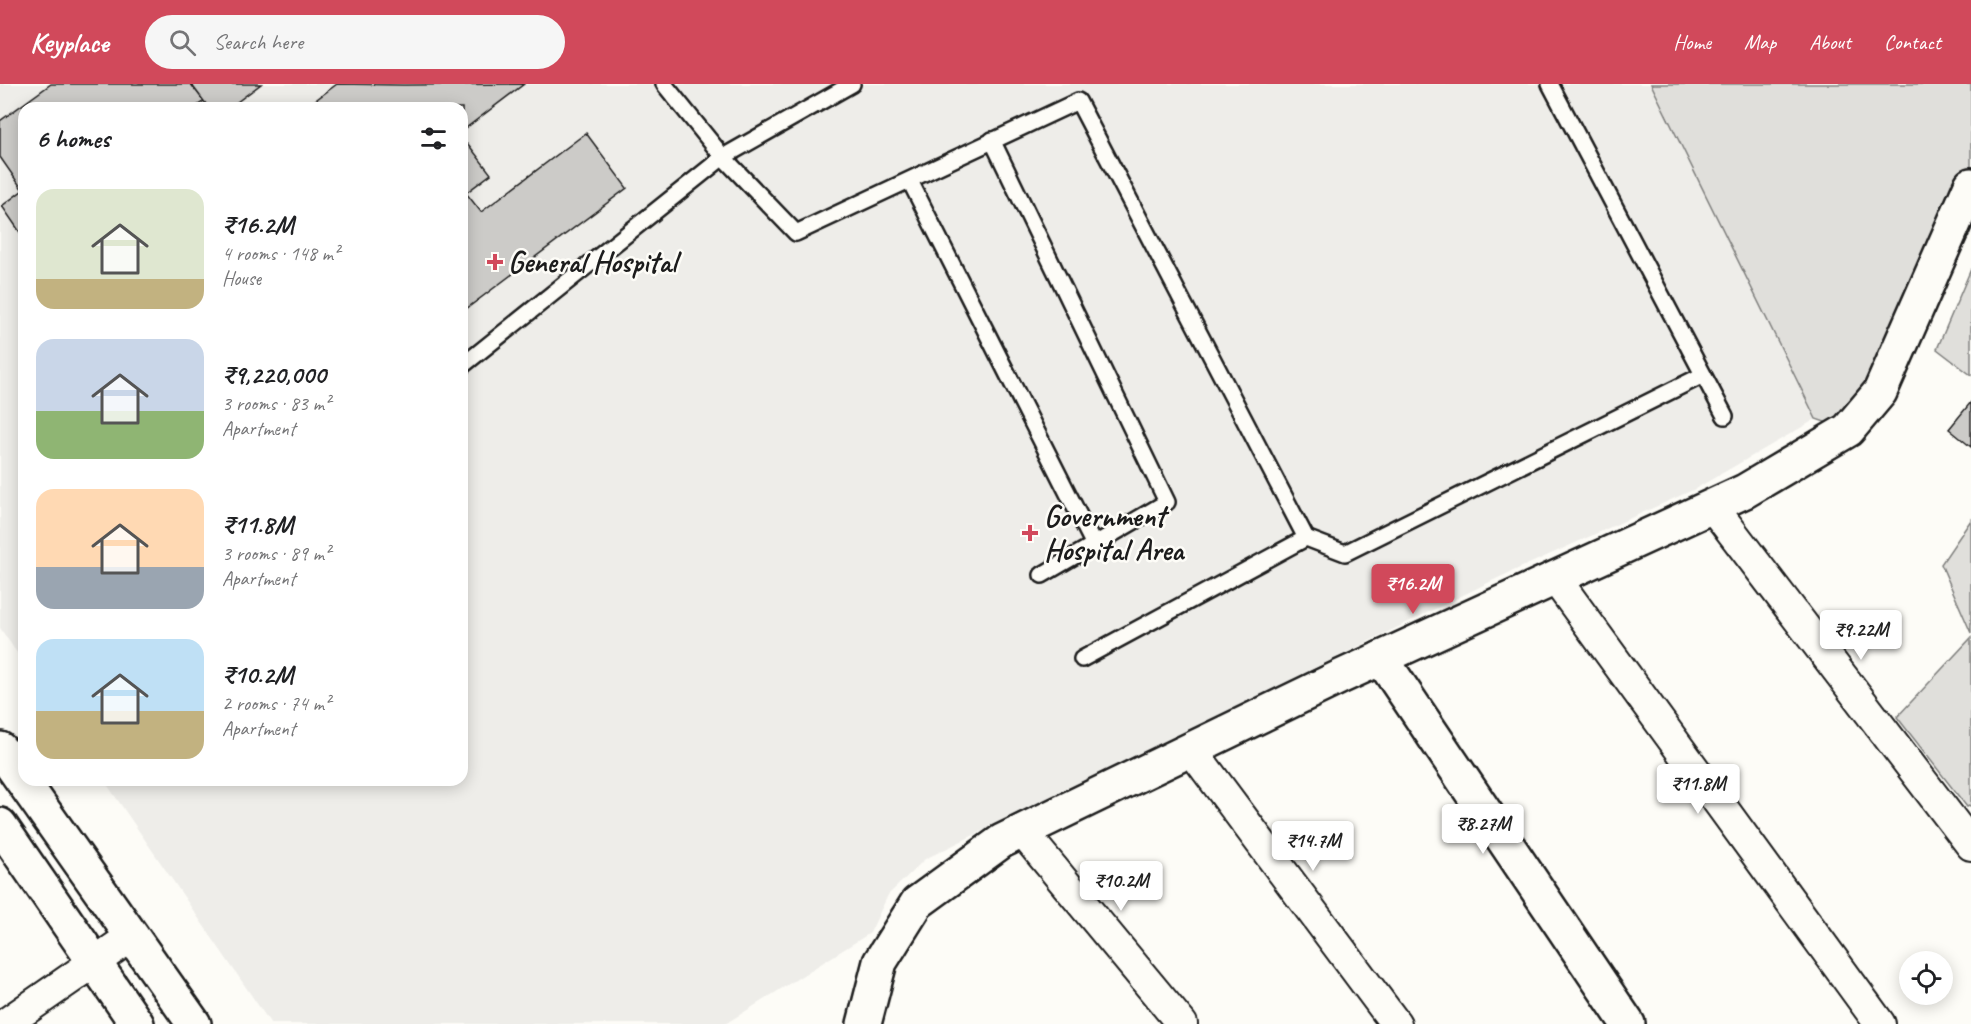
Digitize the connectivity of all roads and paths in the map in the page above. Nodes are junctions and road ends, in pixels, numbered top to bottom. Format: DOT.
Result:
graph roads {
  1 [pos="664,84"];
  2 [pos="852,84"];
  3 [pos="1550,84"];
  4 [pos="992,140"];
  5 [pos="723,157"];
  6 [pos="909,181"];
  7 [pos="1971,185"];
  8 [pos="468,361"];
  9 [pos="1703,375"];
  10 [pos="1725,416"];
  11 [pos="1712,506"];
  12 [pos="1306,538"];
  13 [pos="1094,545"];
  14 [pos="1042,575"];
  15 [pos="1555,578"];
  16 [pos="1082,658"];
  17 [pos="1381,658"];
  18 [pos="1191,749"];
  19 [pos="34,786"];
  20 [pos="0,825"];
  21 [pos="1022,831"];
  22 [pos="1971,845"];
  23 [pos="132,936"];
  24 [pos="95,963"];
  25 [pos="5,1024"];
  26 [pos="137,1024"];
  27 [pos="194,1024"];
  28 [pos="864,1024"];
  29 [pos="1182,1024"];
  30 [pos="1396,1024"];
  31 [pos="1628,1024"];
  32 [pos="1880,1024"];
  1 -- 5 [label="lane"];
  2 -- 5 [label="lane"];
  3 -- 9 [label="lane"];
  4 -- 6 [label="lane"];
  4 -- 12 [label="lane"];
  4 -- 13 [label="lane"];
  5 -- 6 [label="lane"];
  5 -- 8 [label="lane"];
  6 -- 13 [label="lane"];
  7 -- 11 [label="main road"];
  9 -- 10 [label="lane"];
  9 -- 12 [label="lane"];
  11 -- 15 [label="main road"];
  11 -- 22 [label="street"];
  12 -- 16 [label="lane"];
  13 -- 14 [label="lane"];
  15 -- 17 [label="main road"];
  15 -- 32 [label="street"];
  17 -- 18 [label="main road"];
  17 -- 31 [label="main road"];
  18 -- 21 [label="main road"];
  18 -- 30 [label="street"];
  19 -- 23 [label="main road"];
  20 -- 24 [label="main road"];
  21 -- 28 [label="main road"];
  21 -- 29 [label="street"];
  23 -- 24 [label="street"];
  23 -- 27 [label="main road"];
  24 -- 25 [label="street"];
  24 -- 26 [label="main road"];
}
